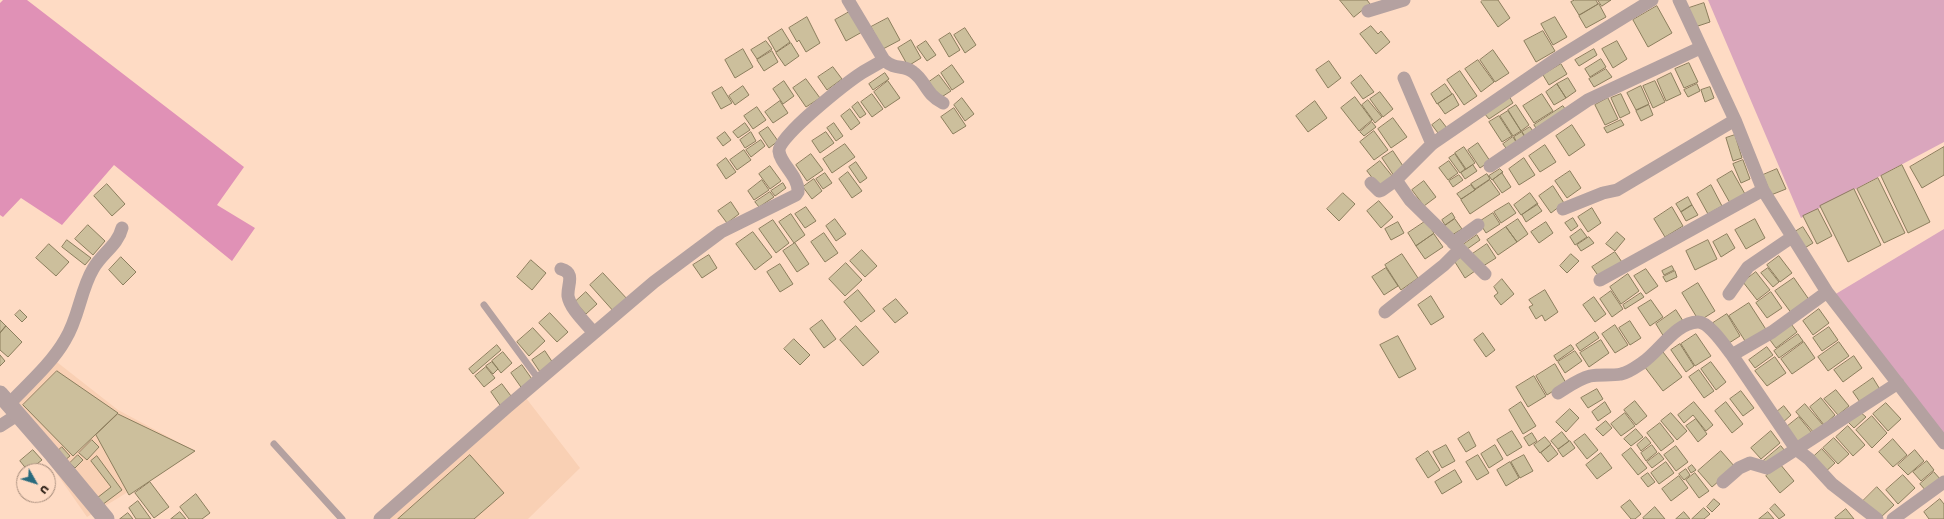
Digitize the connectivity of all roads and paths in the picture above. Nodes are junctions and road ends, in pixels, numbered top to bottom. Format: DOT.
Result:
graph roads {
  1 [pos="848,0"];
  2 [pos="1404,0"];
  3 [pos="1652,0"];
  4 [pos="1679,0"];
  5 [pos="1638,4"];
  6 [pos="1368,11"];
  7 [pos="1700,48"];
  8 [pos="884,60"];
  9 [pos="1404,78"];
  10 [pos="943,104"];
  11 [pos="1735,120"];
  12 [pos="1432,144"];
  13 [pos="1490,166"];
  14 [pos="1396,180"];
  15 [pos="1371,183"];
  16 [pos="1763,190"];
  17 [pos="1563,210"];
  18 [pos="1478,225"];
  19 [pos="122,228"];
  20 [pos="1792,237"];
  21 [pos="1457,246"];
  22 [pos="561,269"];
  23 [pos="1485,274"];
  24 [pos="1600,280"];
  25 [pos="1827,292"];
  26 [pos="1730,294"];
  27 [pos="484,305"];
  28 [pos="1385,312"];
  29 [pos="594,333"];
  30 [pos="1732,355"];
  31 [pos="540,381"];
  32 [pos="1898,383"];
  33 [pos="1558,393"];
  34 [pos="9,404"];
  35 [pos="0,426"];
  36 [pos="1944,443"];
  37 [pos="274,444"];
  38 [pos="1796,449"];
  39 [pos="1723,482"];
  40 [pos="1944,482"];
  41 [pos="106,519"];
  42 [pos="342,519"];
  43 [pos="380,519"];
  44 [pos="1877,519"];
  45 [pos="1893,519"];
  1 -- 8 [label="street"];
  2 -- 6 [label="street"];
  3 -- 5 [label="street"];
  4 -- 7 [label="street"];
  5 -- 12 [label="street"];
  7 -- 11 [label="street"];
  7 -- 13 [label="street"];
  8 -- 10 [label="street"];
  8 -- 29 [label="street"];
  9 -- 12 [label="street"];
  11 -- 16 [label="street"];
  11 -- 17 [label="street"];
  12 -- 14 [label="street"];
  14 -- 15 [label="street"];
  14 -- 21 [label="street"];
  16 -- 20 [label="street"];
  16 -- 24 [label="street"];
  18 -- 21 [label="street"];
  19 -- 34 [label="street"];
  20 -- 25 [label="street"];
  20 -- 26 [label="street"];
  21 -- 23 [label="street"];
  21 -- 28 [label="street"];
  22 -- 29 [label="street"];
  25 -- 30 [label="street"];
  25 -- 32 [label="street"];
  27 -- 31 [label="lane"];
  29 -- 31 [label="street"];
  30 -- 33 [label="street"];
  30 -- 38 [label="street"];
  31 -- 43 [label="street"];
  32 -- 36 [label="street"];
  32 -- 38 [label="street"];
  34 -- 35 [label="street"];
  34 -- 41 [label="street"];
  37 -- 42 [label="lane"];
  38 -- 39 [label="street"];
  38 -- 44 [label="street"];
  40 -- 45 [label="street"];
}
